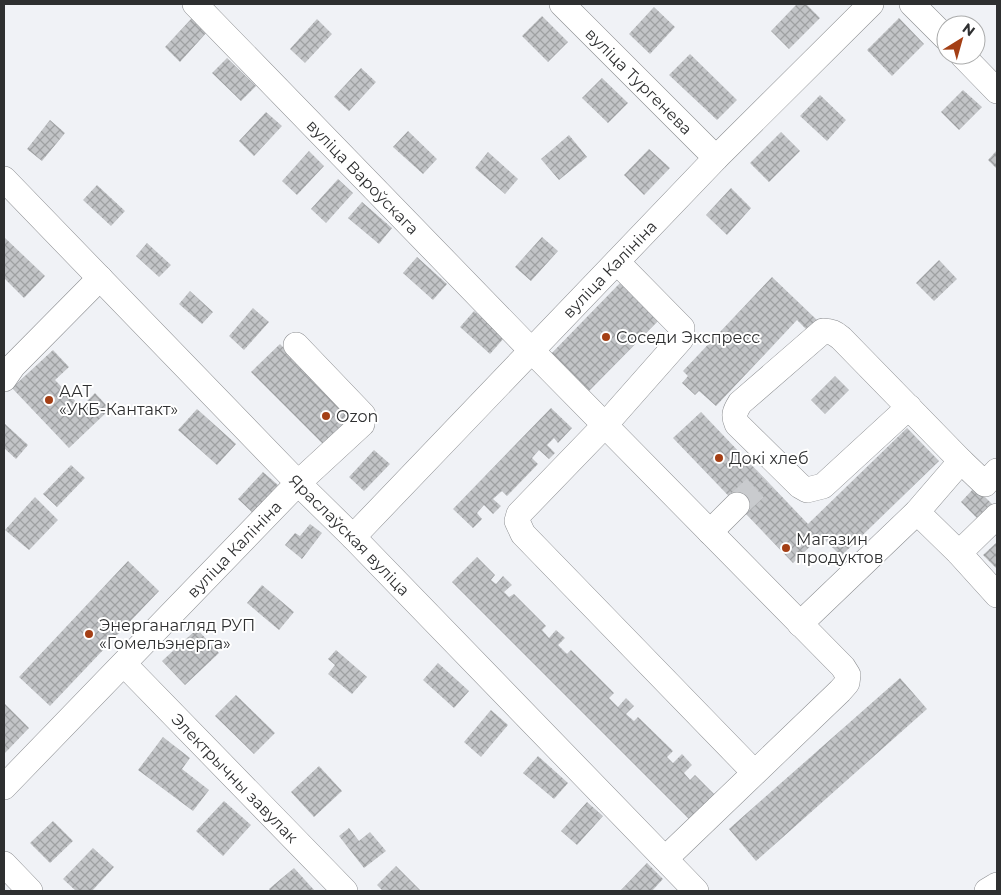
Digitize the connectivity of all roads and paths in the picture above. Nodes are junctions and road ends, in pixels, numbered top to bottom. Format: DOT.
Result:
graph roads {
  1 [pos="195,4"];
  2 [pos="562,4"];
  3 [pos="871,4"];
  4 [pos="912,4"];
  5 [pos="936,28"];
  6 [pos="972,65"];
  7 [pos="997,91"];
  8 [pos="716,158"];
  9 [pos="4,179"];
  10 [pos="617,262"];
  11 [pos="100,278"];
  12 [pos="296,345"];
  13 [pos="532,351"];
  14 [pos="4,380"];
  15 [pos="908,407"];
  16 [pos="605,425"];
  17 [pos="961,462"];
  18 [pos="298,483"];
  19 [pos="993,483"];
  20 [pos="737,505"];
  21 [pos="917,512"];
  22 [pos="997,516"];
  23 [pos="710,532"];
  24 [pos="353,537"];
  25 [pos="959,553"];
  26 [pos="997,595"];
  27 [pos="800,624"];
  28 [pos="124,664"];
  29 [pos="754,772"];
  30 [pos="4,787"];
  31 [pos="666,858"];
  32 [pos="4,864"];
  33 [pos="997,885"];
  34 [pos="30,891"];
  35 [pos="345,891"];
  36 [pos="696,891"];
  37 [pos="987,891"];
  1 -- 13 [label="street, вуліца Вароўскага"];
  2 -- 8 [label="street, вуліца Тургенева"];
  3 -- 8 [label="street, вуліца Калініна"];
  4 -- 5 [label="street"];
  6 -- 7 [label="street"];
  8 -- 10 [label="street, вуліца Калініна"];
  9 -- 11 [label="street, Яраслаўская вуліца"];
  10 -- 13 [label="street, вуліца Калініна"];
  10 -- 16 [label="street"];
  11 -- 14 [label="street"];
  11 -- 18 [label="street, Яраслаўская вуліца"];
  12 -- 18 [label="street, вуліца Калініна"];
  13 -- 16 [label="street, вуліца Вароўскага"];
  13 -- 24 [label="street, вуліца Калініна"];
  15 -- 15 [label="street"];
  15 -- 17 [label="street"];
  16 -- 23 [label="street, вуліца Вароўскага"];
  16 -- 29 [label="street"];
  17 -- 19 [label="street"];
  17 -- 21 [label="street"];
  18 -- 24 [label="street, Яраслаўская вуліца"];
  18 -- 28 [label="street, вуліца Калініна"];
  20 -- 23 [label="street"];
  21 -- 25 [label="street"];
  21 -- 27 [label="street"];
  22 -- 25 [label="street"];
  23 -- 27 [label="street, вуліца Вароўскага"];
  24 -- 31 [label="street, Яраслаўская вуліца"];
  25 -- 26 [label="street"];
  27 -- 29 [label="street, вуліца Вароўскага"];
  28 -- 30 [label="street, вуліца Калініна"];
  28 -- 35 [label="street, Электрычны завулак"];
  29 -- 31 [label="street"];
  31 -- 36 [label="street, Яраслаўская вуліца"];
  32 -- 34 [label="street"];
  33 -- 37 [label="street"];
}
